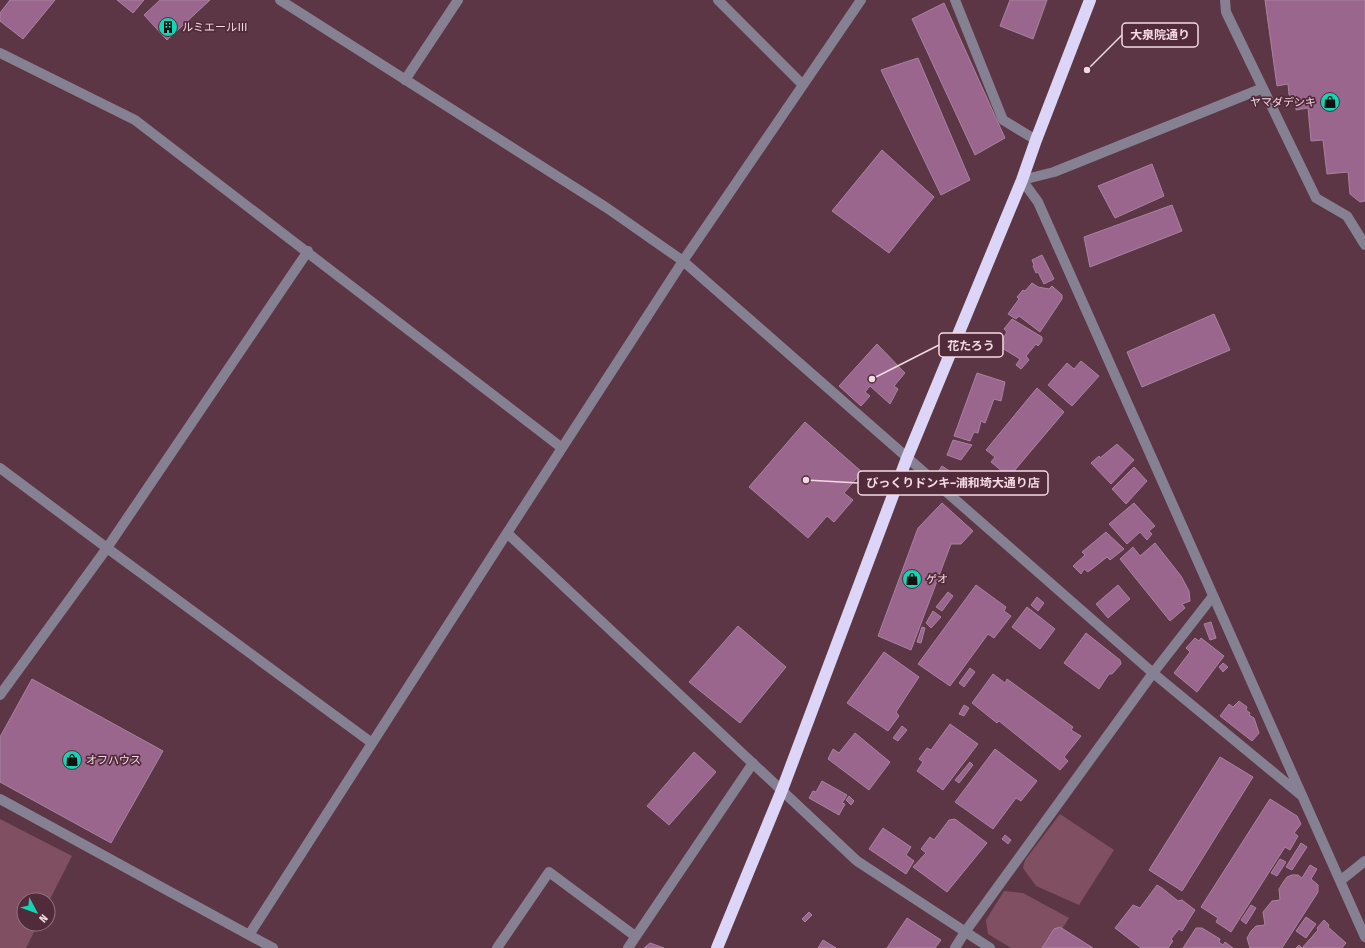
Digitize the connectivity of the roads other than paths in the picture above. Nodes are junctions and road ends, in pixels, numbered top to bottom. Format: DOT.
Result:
graph roads {
  1 [pos="280,0"];
  2 [pos="458,0"];
  3 [pos="718,0"];
  4 [pos="861,0"];
  5 [pos="955,0"];
  6 [pos="1090,0"];
  7 [pos="1225,0"];
  8 [pos="0,53"];
  9 [pos="404,80"];
  10 [pos="803,85"];
  11 [pos="1262,88"];
  12 [pos="1036,140"];
  13 [pos="1022,180"];
  14 [pos="1365,245"];
  15 [pos="308,251"];
  16 [pos="683,261"];
  17 [pos="562,448"];
  18 [pos="907,458"];
  19 [pos="0,468"];
  20 [pos="507,533"];
  21 [pos="107,548"];
  22 [pos="1213,596"];
  23 [pos="1153,673"];
  24 [pos="0,695"];
  25 [pos="372,743"];
  26 [pos="752,763"];
  27 [pos="782,790"];
  28 [pos="1302,796"];
  29 [pos="0,799"];
  30 [pos="1365,861"];
  31 [pos="1340,881"];
  32 [pos="965,932"];
  33 [pos="249,935"];
  34 [pos="635,936"];
  35 [pos="1365,937"];
  36 [pos="274,948"];
  37 [pos="497,948"];
  38 [pos="628,948"];
  39 [pos="717,948"];
  40 [pos="955,948"];
  41 [pos="990,948"];
  1 -- 9 [label="street"];
  2 -- 9 [label="street"];
  3 -- 10 [label="street"];
  4 -- 10 [label="street"];
  5 -- 12 [label="street"];
  6 -- 12 [label="highway"];
  7 -- 11 [label="street"];
  8 -- 15 [label="street"];
  9 -- 16 [label="street"];
  10 -- 16 [label="street"];
  11 -- 13 [label="street"];
  11 -- 14 [label="street"];
  12 -- 13 [label="highway"];
  13 -- 18 [label="highway"];
  13 -- 22 [label="street"];
  15 -- 17 [label="street"];
  15 -- 21 [label="street"];
  16 -- 17 [label="street"];
  16 -- 18 [label="street"];
  17 -- 20 [label="street"];
  18 -- 23 [label="street"];
  18 -- 27 [label="highway"];
  19 -- 21 [label="street"];
  20 -- 25 [label="street"];
  20 -- 26 [label="street"];
  21 -- 24 [label="street"];
  21 -- 25 [label="street"];
  22 -- 23 [label="street"];
  22 -- 28 [label="street"];
  23 -- 28 [label="street"];
  23 -- 32 [label="street"];
  25 -- 33 [label="street"];
  26 -- 27 [label="street"];
  26 -- 34 [label="street"];
  27 -- 32 [label="street"];
  27 -- 39 [label="highway"];
  28 -- 31 [label="street"];
  29 -- 33 [label="street"];
  30 -- 31 [label="street"];
  31 -- 35 [label="street"];
  32 -- 40 [label="street"];
  32 -- 41 [label="street"];
  33 -- 36 [label="street"];
  34 -- 37 [label="street"];
  34 -- 38 [label="street"];
}
